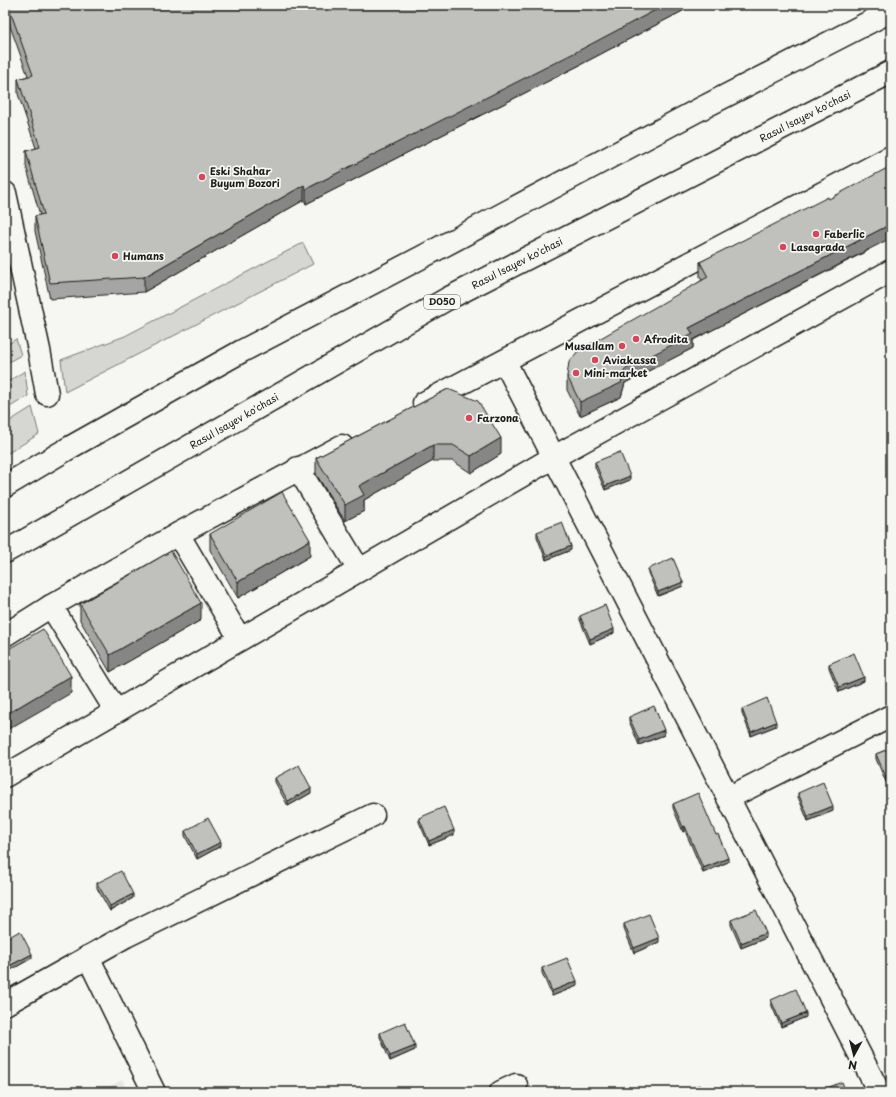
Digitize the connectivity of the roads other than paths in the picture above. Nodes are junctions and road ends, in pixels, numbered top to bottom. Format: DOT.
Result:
graph roads {
  1 [pos="891,11"];
  2 [pos="891,72"];
  3 [pos="891,157"];
  4 [pos="5,193"];
  5 [pos="891,271"];
  6 [pos="505,362"];
  7 [pos="47,394"];
  8 [pos="409,411"];
  9 [pos="360,436"];
  10 [pos="554,457"];
  11 [pos="298,468"];
  12 [pos="5,486"];
  13 [pos="178,534"];
  14 [pos="5,552"];
  15 [pos="359,570"];
  16 [pos="51,606"];
  17 [pos="5,635"];
  18 [pos="240,639"];
  19 [pos="116,711"];
  20 [pos="891,716"];
  21 [pos="5,776"];
  22 [pos="728,798"];
  23 [pos="373,815"];
  24 [pos="88,957"];
  25 [pos="5,1004"];
  26 [pos="154,1092"];
  27 [pos="878,1092"];
  1 -- 12 [label="street"];
  2 -- 14 [label="street, Rasul Isayev ko'chasi / D050"];
  3 -- 6 [label="street"];
  4 -- 7 [label="street"];
  5 -- 10 [label="street"];
  6 -- 8 [label="street"];
  6 -- 10 [label="street"];
  9 -- 11 [label="street"];
  10 -- 15 [label="street"];
  10 -- 22 [label="street"];
  11 -- 13 [label="street"];
  11 -- 15 [label="street"];
  13 -- 16 [label="street"];
  13 -- 18 [label="street"];
  15 -- 18 [label="street"];
  16 -- 17 [label="street"];
  16 -- 19 [label="street"];
  18 -- 19 [label="street"];
  19 -- 21 [label="street"];
  20 -- 22 [label="street"];
  22 -- 27 [label="street"];
  23 -- 24 [label="street"];
  24 -- 25 [label="street"];
  24 -- 26 [label="street"];
}
